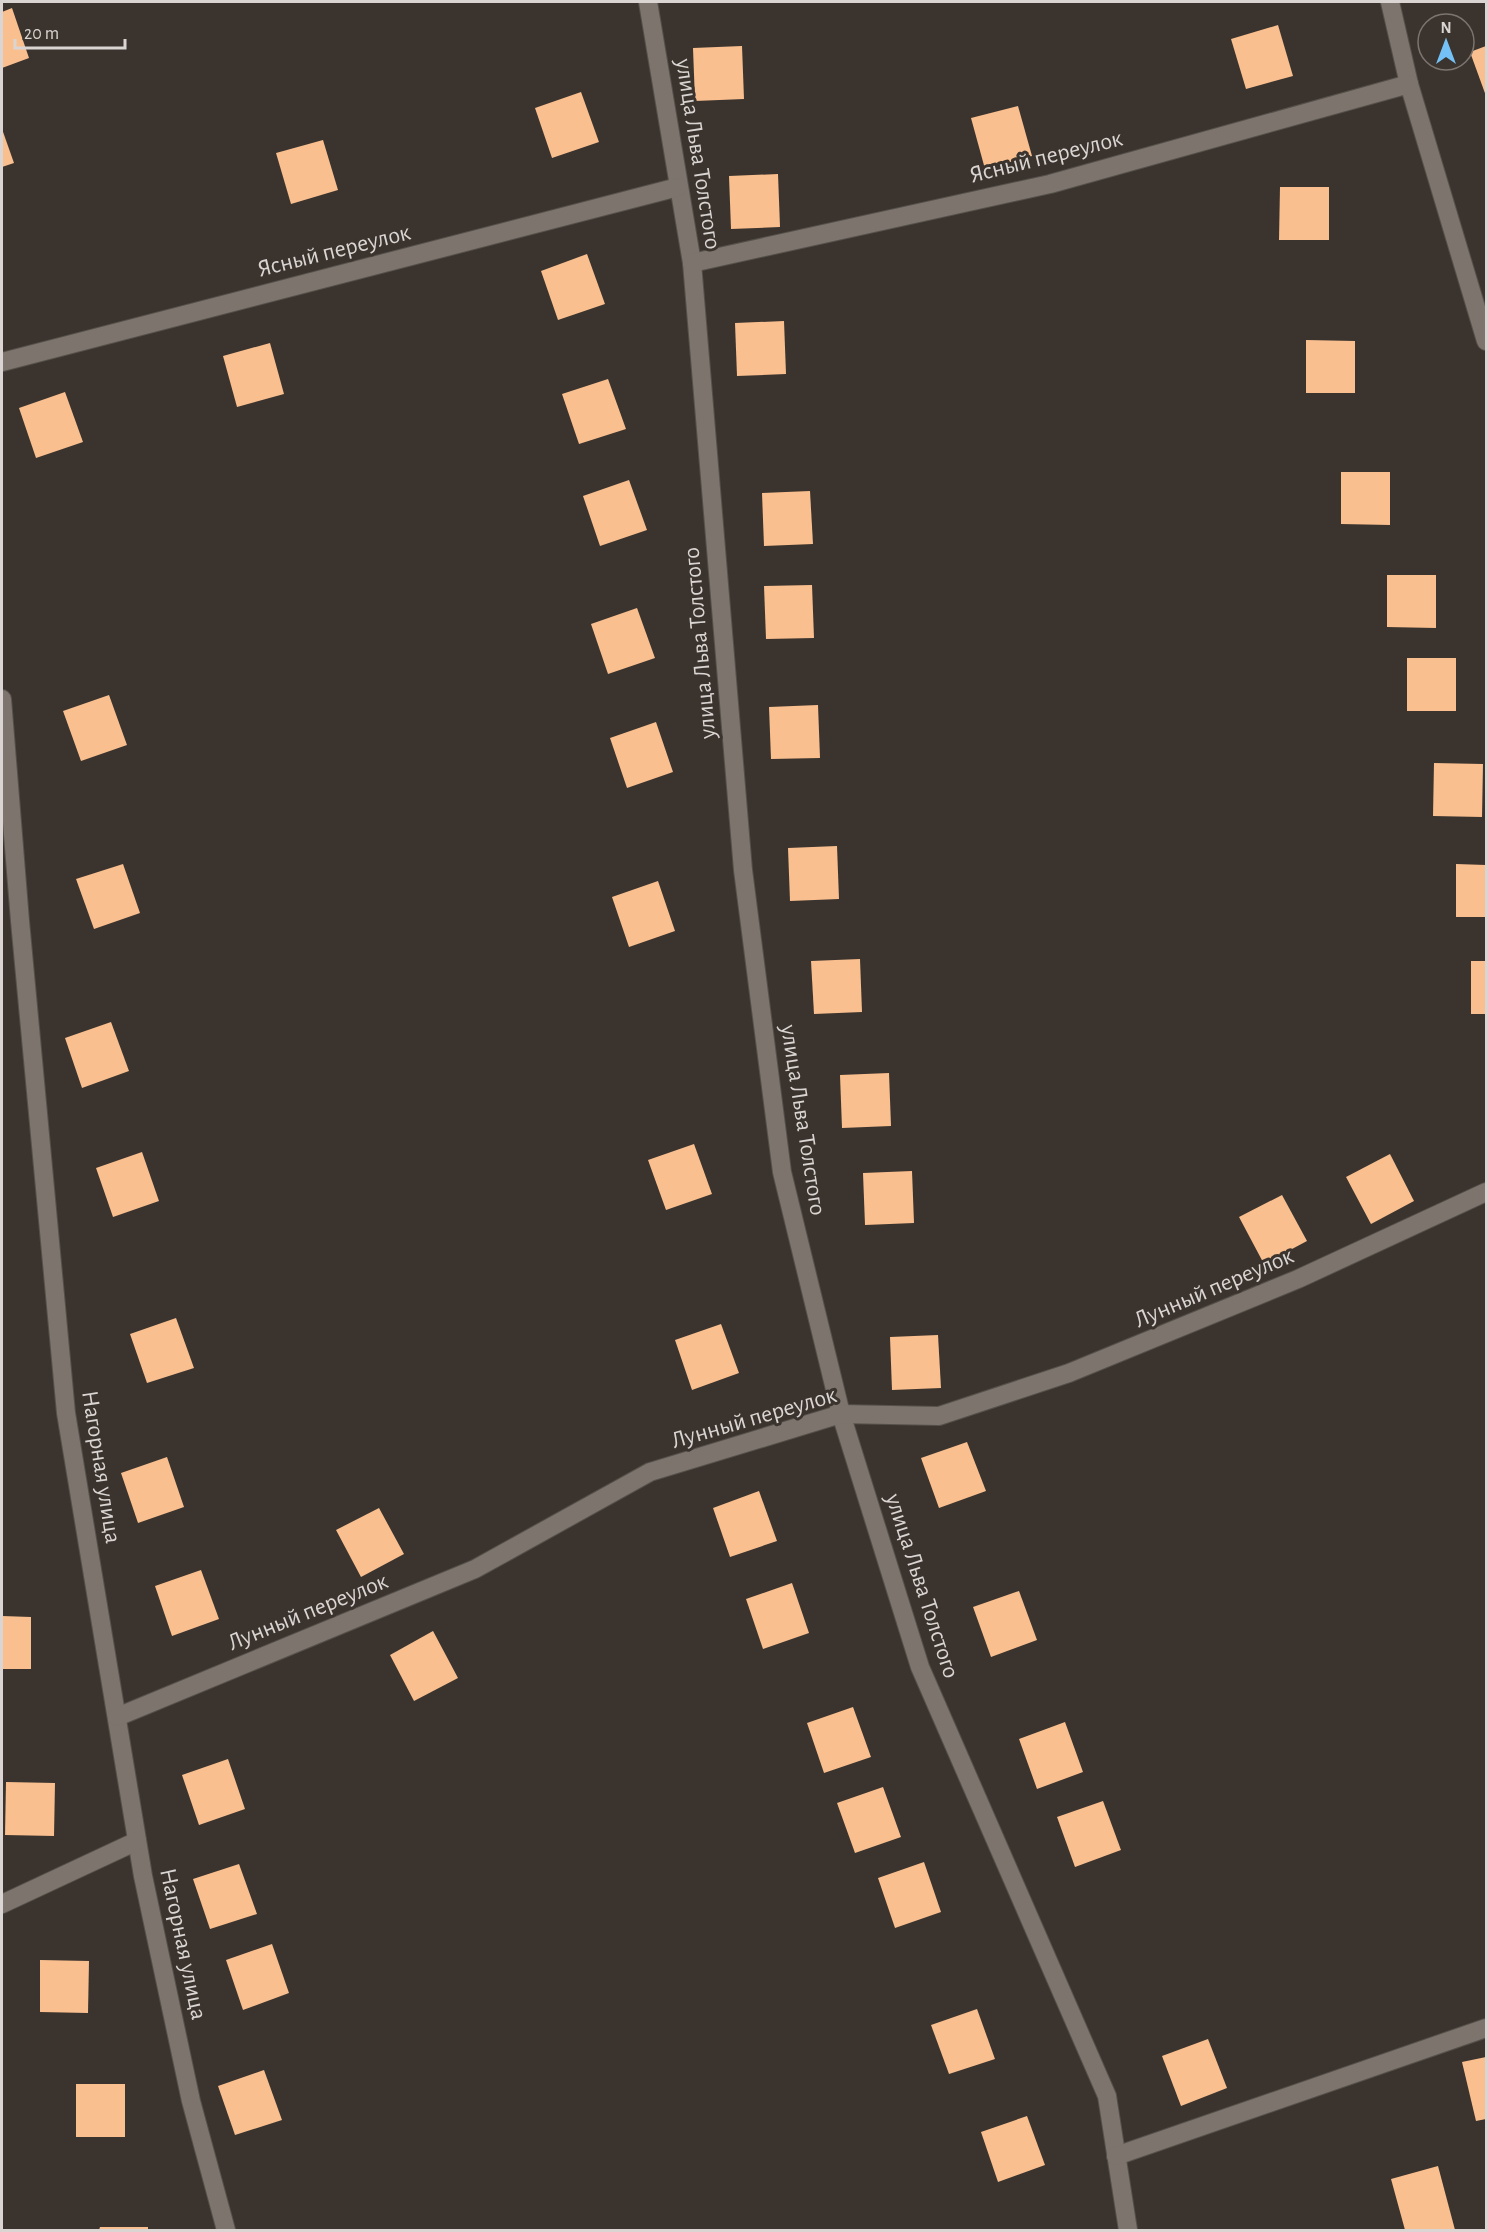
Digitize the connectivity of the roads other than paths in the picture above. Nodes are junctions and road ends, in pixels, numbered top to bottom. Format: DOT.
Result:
graph roads {
  1 [pos="648,2"];
  2 [pos="1390,2"];
  3 [pos="1408,84"];
  4 [pos="678,187"];
  5 [pos="692,263"];
  6 [pos="1486,341"];
  7 [pos="2,362"];
  8 [pos="2,699"];
  9 [pos="1486,1192"];
  10 [pos="841,1414"];
  11 [pos="117,1717"];
  12 [pos="137,1841"];
  13 [pos="2,1905"];
  14 [pos="1486,2028"];
  15 [pos="1116,2156"];
  16 [pos="226,2230"];
  17 [pos="1128,2230"];
  1 -- 4 [label="street, улица Льва Толстого"];
  2 -- 3 [label="street"];
  3 -- 5 [label="street, Ясный переулок"];
  3 -- 6 [label="street"];
  4 -- 5 [label="street, улица Льва Толстого"];
  4 -- 7 [label="street, Ясный переулок"];
  5 -- 10 [label="street, улица Льва Толстого"];
  8 -- 11 [label="street, Нагорная улица"];
  9 -- 10 [label="street, Лунный переулок"];
  10 -- 11 [label="street, Лунный переулок"];
  10 -- 15 [label="street, улица Льва Толстого"];
  11 -- 12 [label="street, Нагорная улица"];
  12 -- 13 [label="street"];
  12 -- 16 [label="street, Нагорная улица"];
  14 -- 15 [label="street"];
  15 -- 17 [label="street, улица Льва Толстого"];
}
